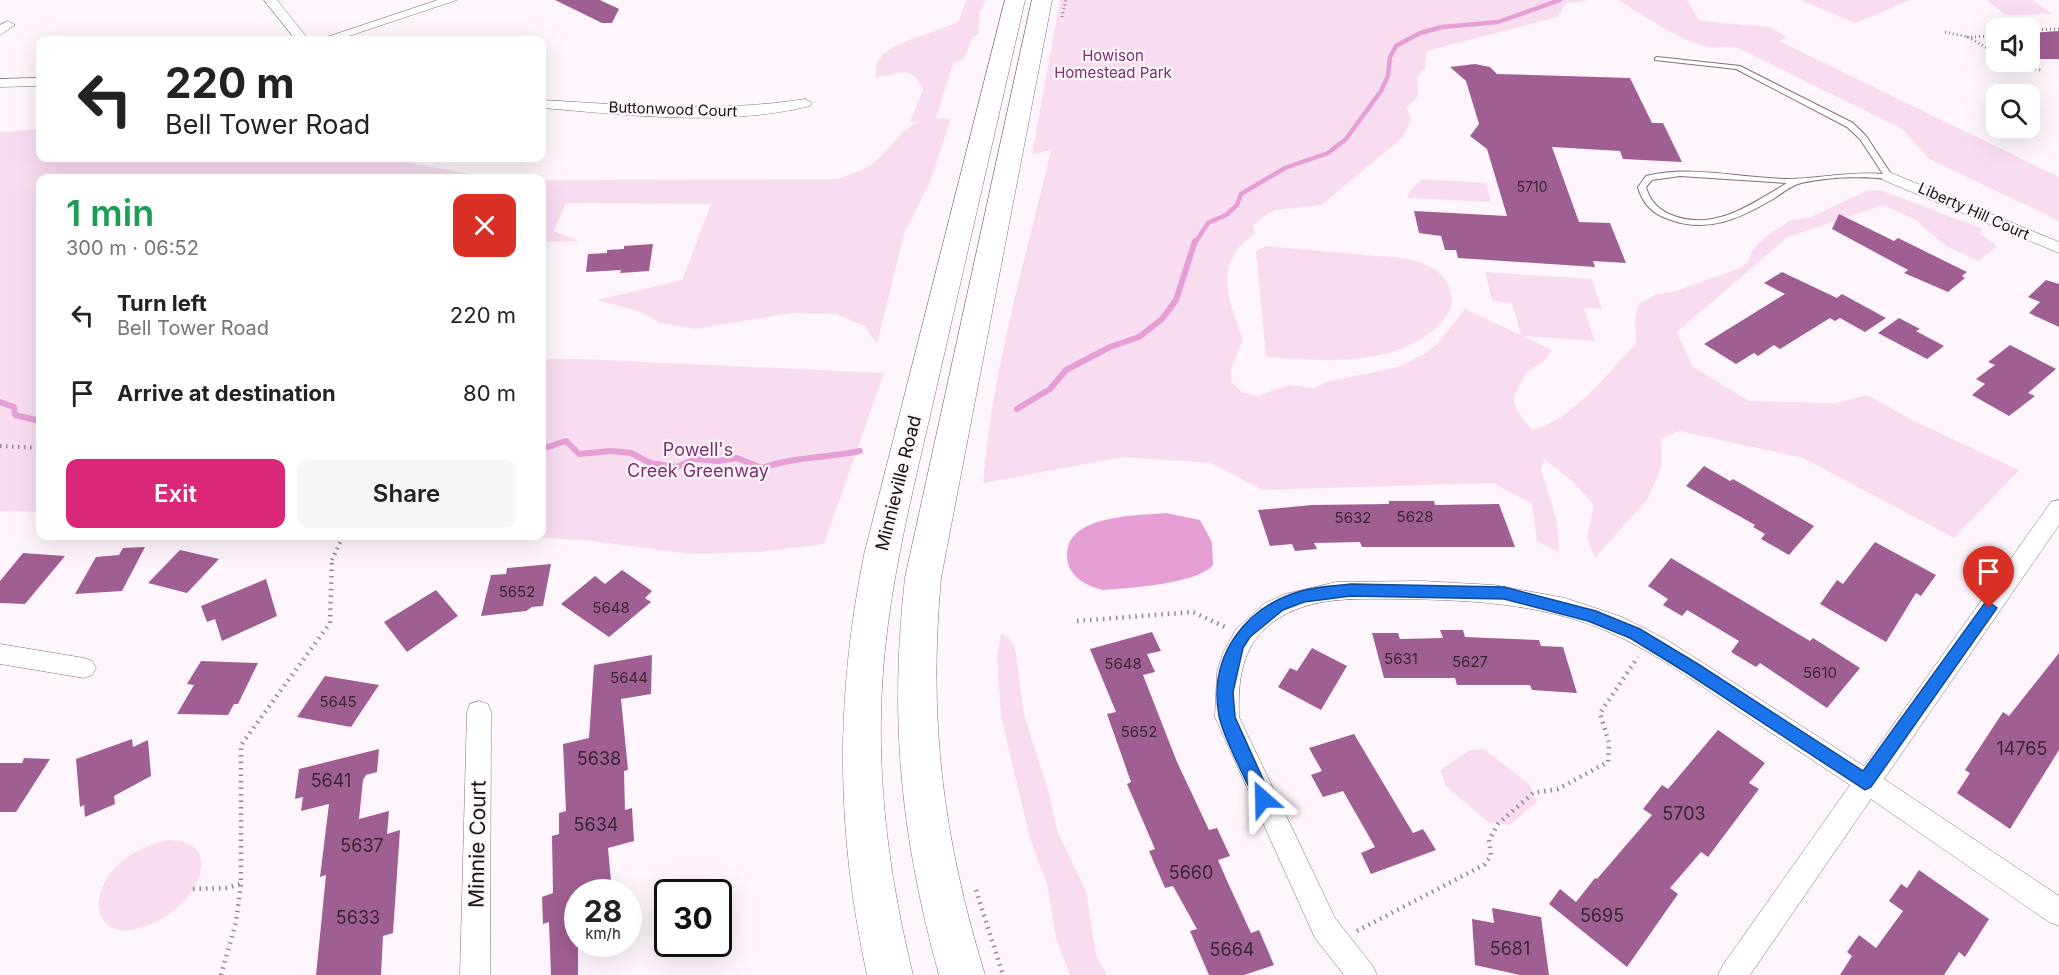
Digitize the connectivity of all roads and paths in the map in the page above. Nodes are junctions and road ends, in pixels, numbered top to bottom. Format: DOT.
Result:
graph roads {
  1 [pos="270,0"];
  2 [pos="451,0"];
  3 [pos="1015,0"];
  4 [pos="1066,0"];
  5 [pos="1052,10"];
  6 [pos="2040,30"];
  7 [pos="2059,30"];
  8 [pos="1945,32"];
  9 [pos="1986,35"];
  10 [pos="300,36"];
  11 [pos="338,36"];
  12 [pos="1968,37"];
  13 [pos="1986,47"];
  14 [pos="1657,59"];
  15 [pos="36,82"];
  16 [pos="0,83"];
  17 [pos="805,103"];
  18 [pos="546,104"];
  19 [pos="1889,177"];
  20 [pos="1797,181"];
  21 [pos="2059,248"];
  22 [pos="0,446"];
  23 [pos="36,448"];
  24 [pos="2059,508"];
  25 [pos="341,540"];
  26 [pos="1077,621"];
  27 [pos="1242,636"];
  28 [pos="1649,642"];
  29 [pos="0,654"];
  30 [pos="84,668"];
  31 [pos="479,712"];
  32 [pos="1865,782"];
  33 [pos="241,884"];
  34 [pos="976,888"];
  35 [pos="193,890"];
  36 [pos="2059,912"];
  37 [pos="1335,942"];
  38 [pos="221,975"];
  39 [pos="474,975"];
  40 [pos="890,975"];
  41 [pos="962,975"];
  42 [pos="1003,975"];
  43 [pos="1362,975"];
  44 [pos="1733,975"];
  1 -- 10 [label="street"];
  2 -- 11 [label="street"];
  3 -- 40 [label="main road, Minnieville Road"];
  4 -- 5 [label="path"];
  5 -- 41 [label="main road"];
  6 -- 7 [label="path"];
  8 -- 12 [label="path"];
  9 -- 12 [label="path"];
  12 -- 13 [label="path"];
  14 -- 19 [label="lane"];
  15 -- 16 [label="street"];
  17 -- 18 [label="street, Buttonwood Court"];
  19 -- 20 [label="lane"];
  19 -- 21 [label="street, Liberty Hill Court"];
  20 -- 20 [label="lane"];
  22 -- 23 [label="path"];
  24 -- 32 [label="street"];
  25 -- 33 [label="path"];
  26 -- 27 [label="path"];
  27 -- 28 [label="street"];
  27 -- 37 [label="street"];
  28 -- 32 [label="street"];
  28 -- 37 [label="path"];
  29 -- 30 [label="street"];
  31 -- 39 [label="street, Minnie Court"];
  32 -- 36 [label="street"];
  32 -- 44 [label="street"];
  33 -- 35 [label="path"];
  33 -- 38 [label="path"];
  34 -- 42 [label="path"];
  37 -- 43 [label="street"];
}
